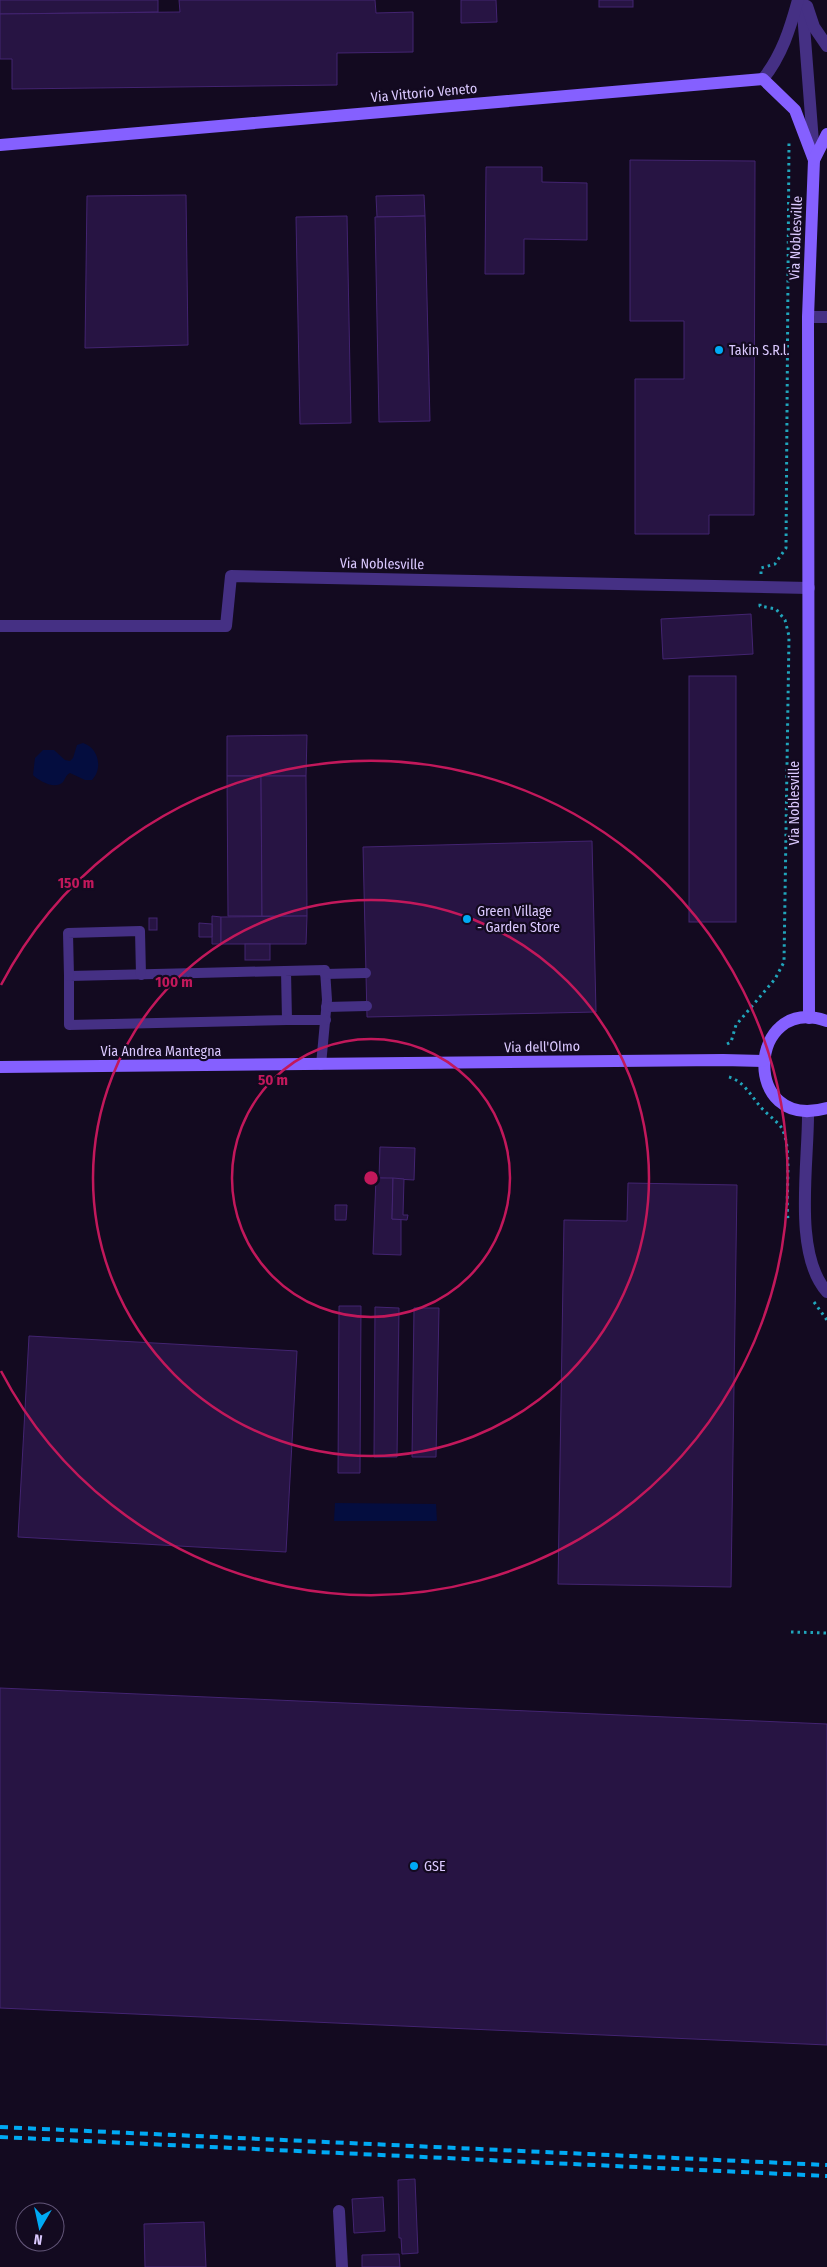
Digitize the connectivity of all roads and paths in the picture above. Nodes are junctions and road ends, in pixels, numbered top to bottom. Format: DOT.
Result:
graph roads {
  1 [pos="802,0"];
  2 [pos="827,46"];
  3 [pos="763,79"];
  4 [pos="827,134"];
  5 [pos="788,135"];
  6 [pos="0,145"];
  7 [pos="814,160"];
  8 [pos="808,317"];
  9 [pos="827,317"];
  10 [pos="762,568"];
  11 [pos="809,588"];
  12 [pos="760,606"];
  13 [pos="0,626"];
  14 [pos="286,971"];
  15 [pos="366,973"];
  16 [pos="325,974"];
  17 [pos="141,975"];
  18 [pos="68,976"];
  19 [pos="326,1006"];
  20 [pos="367,1006"];
  21 [pos="808,1018"];
  22 [pos="287,1020"];
  23 [pos="326,1020"];
  24 [pos="827,1022"];
  25 [pos="724,1044"];
  26 [pos="763,1061"];
  27 [pos="322,1065"];
  28 [pos="0,1067"];
  29 [pos="723,1076"];
  30 [pos="827,1108"];
  31 [pos="808,1111"];
  32 [pos="789,1223"];
  33 [pos="827,1292"];
  34 [pos="813,1300"];
  35 [pos="827,1320"];
  36 [pos="791,1632"];
  37 [pos="827,1633"];
  38 [pos="339,2211"];
  39 [pos="342,2267"];
  1 -- 2 [label="street"];
  1 -- 3 [label="street"];
  1 -- 7 [label="street"];
  3 -- 6 [label="main road, Via Vittorio Veneto"];
  3 -- 7 [label="main road, Via Noblesville"];
  4 -- 7 [label="main road, Via Noblesville"];
  5 -- 10 [label="path"];
  7 -- 8 [label="main road, Via Noblesville"];
  8 -- 9 [label="street"];
  8 -- 11 [label="main road, Via Noblesville"];
  11 -- 13 [label="street, Via Noblesville"];
  11 -- 21 [label="main road, Via Noblesville"];
  12 -- 25 [label="path"];
  14 -- 16 [label="lane"];
  14 -- 17 [label="lane"];
  14 -- 22 [label="lane"];
  15 -- 16 [label="lane"];
  16 -- 19 [label="lane"];
  17 -- 18 [label="lane"];
  17 -- 18 [label="lane"];
  18 -- 22 [label="lane"];
  19 -- 20 [label="lane"];
  19 -- 23 [label="lane"];
  21 -- 24 [label="main road"];
  21 -- 26 [label="main road"];
  22 -- 23 [label="lane"];
  23 -- 27 [label="lane"];
  26 -- 27 [label="main road, Via dell'Olmo"];
  26 -- 31 [label="main road"];
  27 -- 28 [label="main road, Via Andrea Mantegna"];
  29 -- 32 [label="path"];
  30 -- 31 [label="main road"];
  31 -- 33 [label="street"];
  34 -- 35 [label="path"];
  36 -- 37 [label="path"];
  38 -- 39 [label="street"];
}
